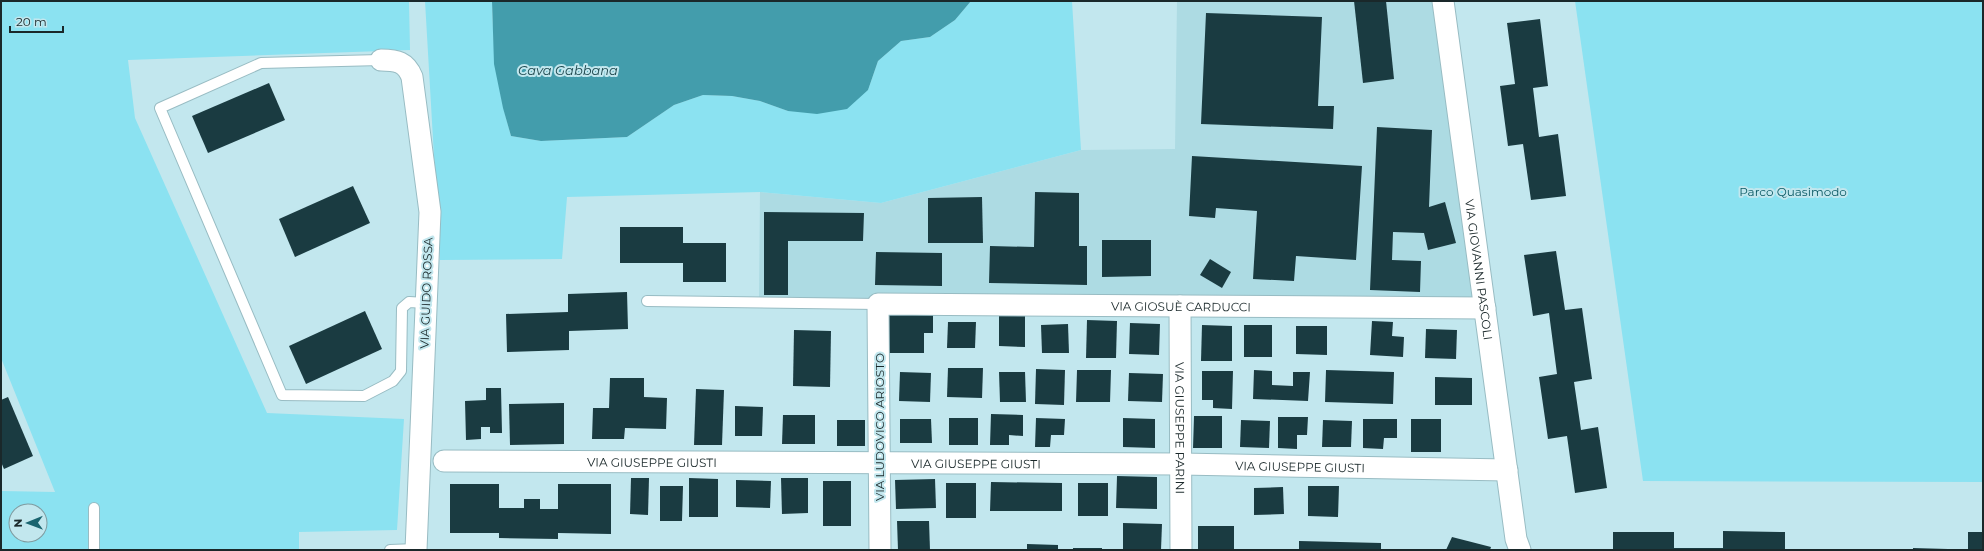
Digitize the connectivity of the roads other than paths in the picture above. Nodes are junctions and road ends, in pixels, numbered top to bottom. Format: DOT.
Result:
graph roads {
  1 [pos="1442,1"];
  2 [pos="381,60"];
  3 [pos="647,301"];
  4 [pos="426,303"];
  5 [pos="878,304"];
  6 [pos="1180,306"];
  7 [pos="1485,308"];
  8 [pos="444,461"];
  9 [pos="880,462"];
  10 [pos="1181,464"];
  11 [pos="1507,470"];
  12 [pos="94,508"];
  13 [pos="1517,546"];
  14 [pos="94,550"];
  15 [pos="390,550"];
  16 [pos="416,550"];
  17 [pos="880,550"];
  18 [pos="1181,550"];
  1 -- 7 [label="street, VIA GIOVANNI PASCOLI"];
  2 -- 4 [label="street, VIA GUIDO ROSSA"];
  2 -- 4 [label="lane"];
  3 -- 5 [label="lane"];
  4 -- 16 [label="street, VIA GUIDO ROSSA"];
  5 -- 6 [label="street, VIA GIOSUÈ CARDUCCI"];
  5 -- 9 [label="street, VIA LUDOVICO ARIOSTO"];
  6 -- 7 [label="street, VIA GIOSUÈ CARDUCCI"];
  6 -- 10 [label="street, VIA GIUSEPPE PARINI"];
  7 -- 11 [label="street, VIA GIOVANNI PASCOLI"];
  8 -- 9 [label="street, VIA GIUSEPPE GIUSTI"];
  9 -- 10 [label="street, VIA GIUSEPPE GIUSTI"];
  9 -- 17 [label="street, VIA LUDOVICO ARIOSTO"];
  10 -- 11 [label="street, VIA GIUSEPPE GIUSTI"];
  10 -- 18 [label="street, VIA GIUSEPPE PARINI"];
  11 -- 13 [label="street, VIA GIOVANNI PASCOLI"];
  12 -- 14 [label="lane"];
  15 -- 16 [label="lane"];
}
